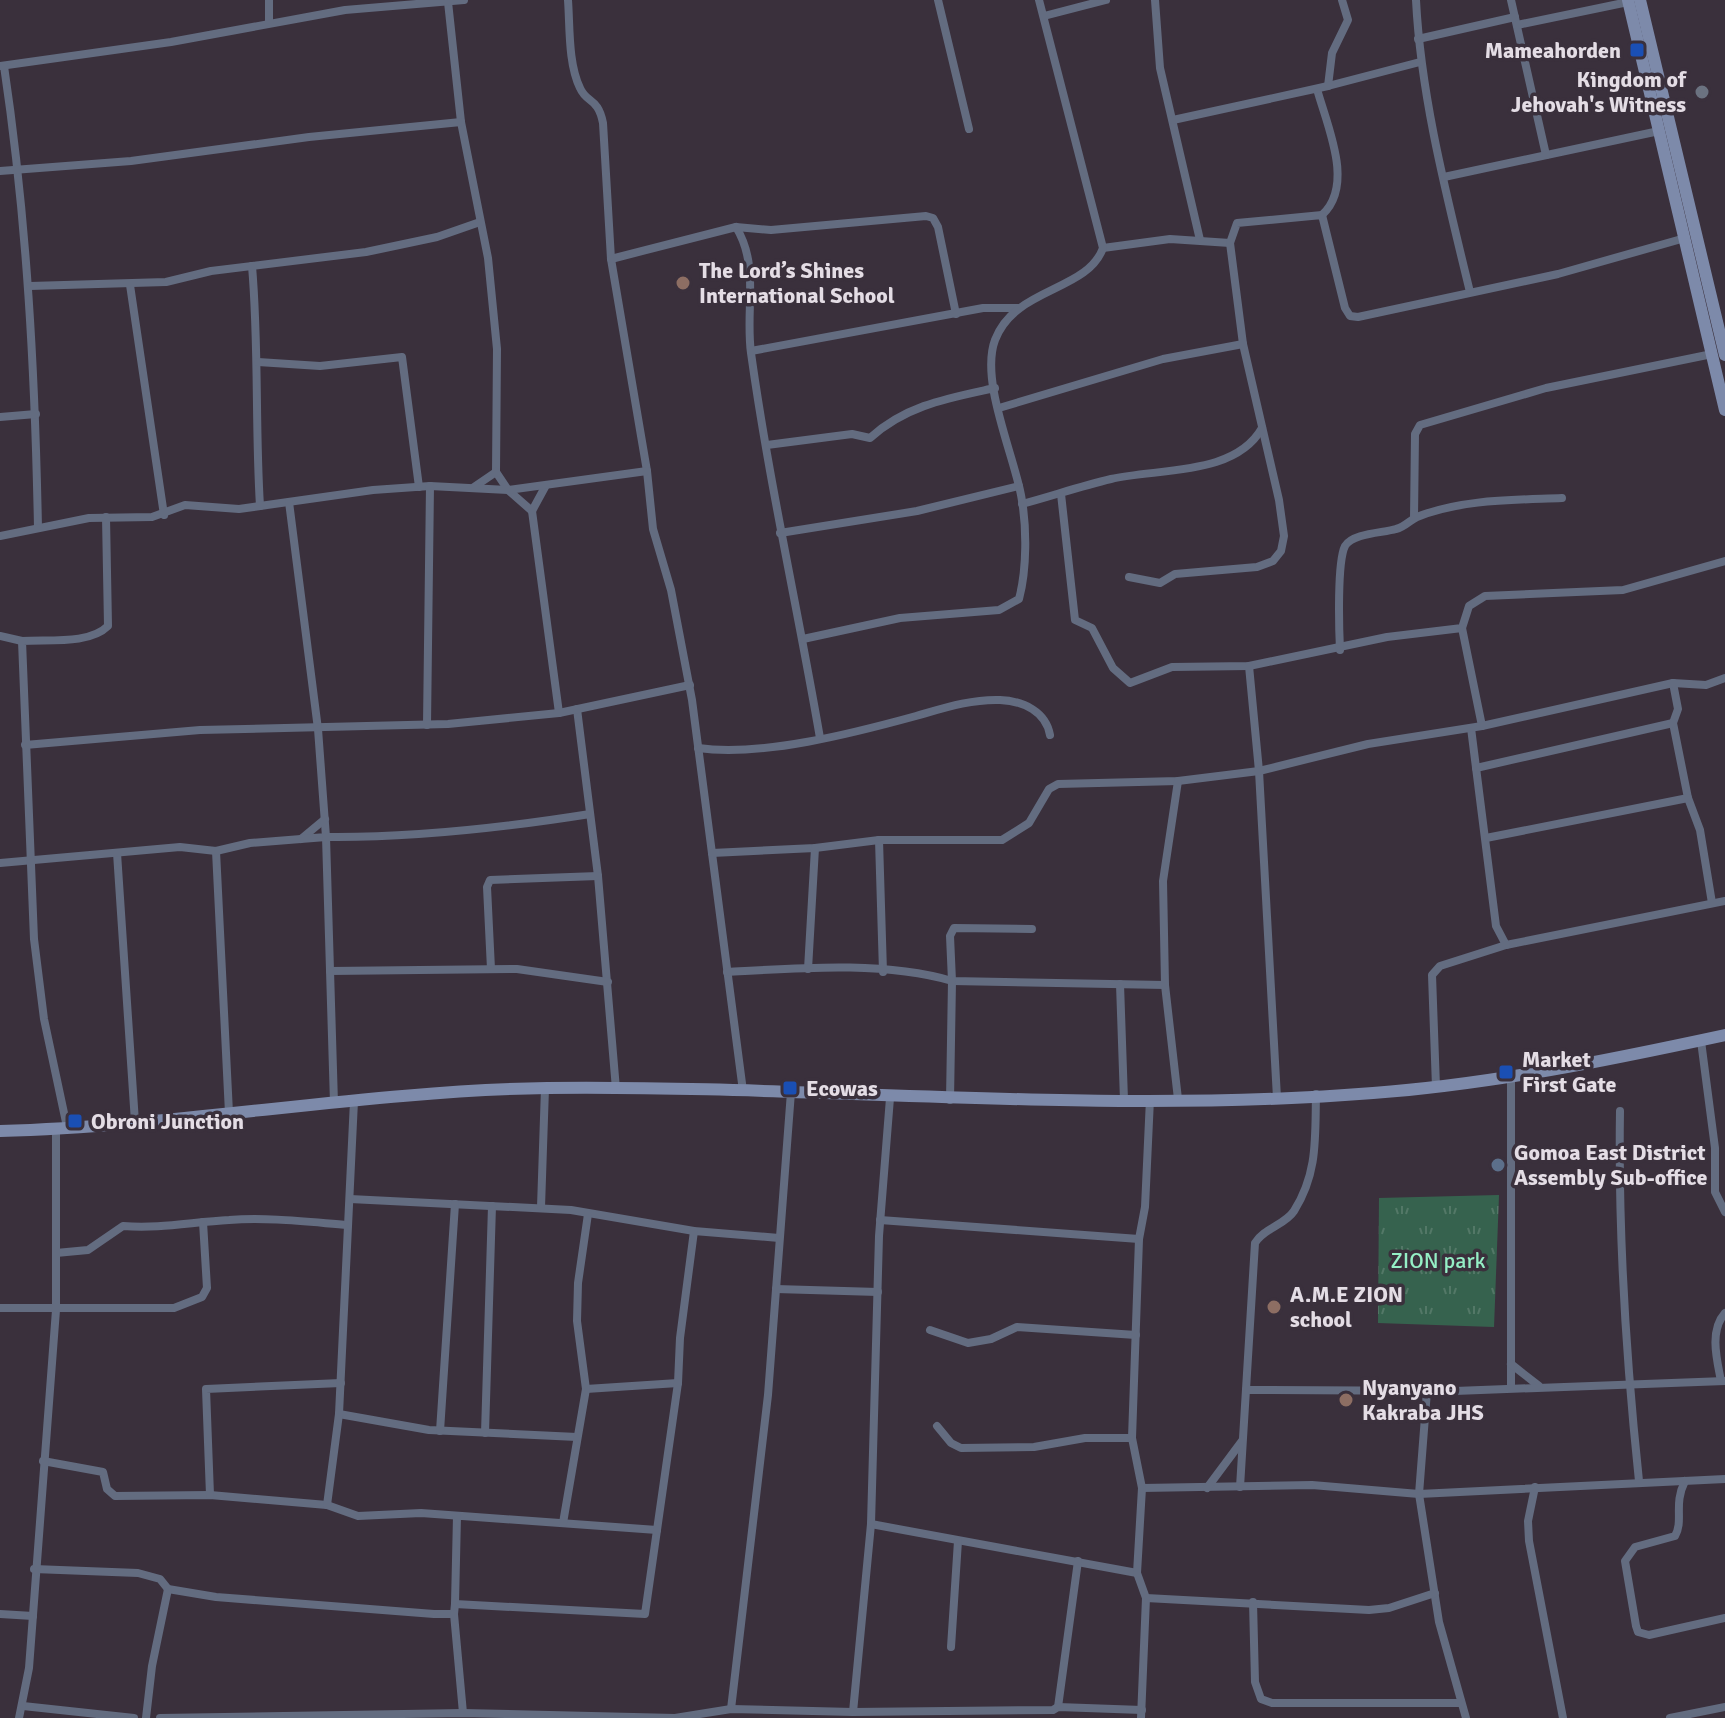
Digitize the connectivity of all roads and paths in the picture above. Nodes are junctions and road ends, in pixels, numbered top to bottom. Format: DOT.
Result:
graph roads {
  1 [pos="269,0"];
  2 [pos="464,0"];
  3 [pos="568,0"];
  4 [pos="938,0"];
  5 [pos="1039,0"];
  6 [pos="1106,0"];
  7 [pos="1155,0"];
  8 [pos="1342,0"];
  9 [pos="1416,0"];
  10 [pos="1511,0"];
  11 [pos="1632,1"];
  12 [pos="448,2"];
  13 [pos="1044,16"];
  14 [pos="1516,21"];
  15 [pos="269,23"];
  16 [pos="1418,39"];
  17 [pos="1420,62"];
  18 [pos="2,66"];
  19 [pos="1328,86"];
  20 [pos="1317,89"];
  21 [pos="1173,120"];
  22 [pos="461,122"];
  23 [pos="969,129"];
  24 [pos="1659,131"];
  25 [pos="1546,155"];
  26 [pos="0,171"];
  27 [pos="20,171"];
  28 [pos="1444,177"];
  29 [pos="1322,215"];
  30 [pos="480,222"];
  31 [pos="736,227"];
  32 [pos="1685,238"];
  33 [pos="1200,240"];
  34 [pos="1230,243"];
  35 [pos="1103,248"];
  36 [pos="611,259"];
  37 [pos="252,266"];
  38 [pos="130,285"];
  39 [pos="30,286"];
  40 [pos="1470,292"];
  41 [pos="1018,308"];
  42 [pos="956,314"];
  43 [pos="1243,344"];
  44 [pos="751,351"];
  45 [pos="1718,354"];
  46 [pos="258,362"];
  47 [pos="995,388"];
  48 [pos="999,408"];
  49 [pos="1725,410"];
  50 [pos="36,414"];
  51 [pos="0,417"];
  52 [pos="1262,428"];
  53 [pos="767,445"];
  54 [pos="1253,445"];
  55 [pos="1266,450"];
  56 [pos="647,471"];
  57 [pos="496,472"];
  58 [pos="430,486"];
  59 [pos="1019,486"];
  60 [pos="419,487"];
  61 [pos="545,487"];
  62 [pos="473,488"];
  63 [pos="508,490"];
  64 [pos="1061,494"];
  65 [pos="1562,498"];
  66 [pos="289,502"];
  67 [pos="1022,504"];
  68 [pos="260,506"];
  69 [pos="532,511"];
  70 [pos="164,515"];
  71 [pos="106,517"];
  72 [pos="1414,518"];
  73 [pos="38,528"];
  74 [pos="780,533"];
  75 [pos="0,536"];
  76 [pos="1725,561"];
  77 [pos="1129,577"];
  78 [pos="1462,628"];
  79 [pos="0,636"];
  80 [pos="803,639"];
  81 [pos="22,641"];
  82 [pos="1340,650"];
  83 [pos="1249,666"];
  84 [pos="1725,678"];
  85 [pos="1673,683"];
  86 [pos="690,685"];
  87 [pos="577,709"];
  88 [pos="559,713"];
  89 [pos="1673,723"];
  90 [pos="427,725"];
  91 [pos="1482,726"];
  92 [pos="1471,728"];
  93 [pos="318,729"];
  94 [pos="1050,735"];
  95 [pos="820,738"];
  96 [pos="25,745"];
  97 [pos="698,748"];
  98 [pos="1476,768"];
  99 [pos="1259,771"];
  100 [pos="1178,781"];
  101 [pos="1688,798"];
  102 [pos="590,814"];
  103 [pos="325,819"];
  104 [pos="326,837"];
  105 [pos="1486,838"];
  106 [pos="300,839"];
  107 [pos="879,840"];
  108 [pos="815,848"];
  109 [pos="216,851"];
  110 [pos="117,853"];
  111 [pos="712,853"];
  112 [pos="30,862"];
  113 [pos="0,863"];
  114 [pos="598,876"];
  115 [pos="1725,901"];
  116 [pos="1712,903"];
  117 [pos="1032,929"];
  118 [pos="1506,945"];
  119 [pos="491,969"];
  120 [pos="808,969"];
  121 [pos="330,971"];
  122 [pos="727,972"];
  123 [pos="883,972"];
  124 [pos="952,981"];
  125 [pos="608,982"];
  126 [pos="1120,984"];
  127 [pos="1165,985"];
  128 [pos="1725,1035"];
  129 [pos="1701,1041"];
  130 [pos="1511,1076"];
  131 [pos="1436,1087"];
  132 [pos="545,1088"];
  133 [pos="616,1089"];
  134 [pos="743,1091"];
  135 [pos="791,1092"];
  136 [pos="1316,1094"];
  137 [pos="890,1098"];
  138 [pos="1277,1098"];
  139 [pos="1150,1099"];
  140 [pos="1178,1099"];
  141 [pos="950,1100"];
  142 [pos="1124,1100"];
  143 [pos="354,1101"];
  144 [pos="334,1103"];
  145 [pos="1620,1111"];
  146 [pos="229,1113"];
  147 [pos="135,1122"];
  148 [pos="61,1127"];
  149 [pos="0,1131"];
  150 [pos="350,1199"];
  151 [pos="455,1204"];
  152 [pos="492,1206"];
  153 [pos="541,1207"];
  154 [pos="1725,1212"];
  155 [pos="588,1214"];
  156 [pos="880,1220"];
  157 [pos="203,1222"];
  158 [pos="348,1225"];
  159 [pos="694,1231"];
  160 [pos="779,1238"];
  161 [pos="1139,1239"];
  162 [pos="56,1253"];
  163 [pos="776,1289"];
  164 [pos="878,1292"];
  165 [pos="0,1308"];
  166 [pos="56,1310"];
  167 [pos="1725,1313"];
  168 [pos="930,1330"];
  169 [pos="1136,1335"];
  170 [pos="1511,1364"];
  171 [pos="1723,1381"];
  172 [pos="1629,1382"];
  173 [pos="341,1383"];
  174 [pos="678,1383"];
  175 [pos="1511,1386"];
  176 [pos="1539,1386"];
  177 [pos="586,1389"];
  178 [pos="1246,1390"];
  179 [pos="1427,1391"];
  180 [pos="339,1414"];
  181 [pos="937,1426"];
  182 [pos="440,1431"];
  183 [pos="485,1433"];
  184 [pos="577,1437"];
  185 [pos="1132,1438"];
  186 [pos="1243,1439"];
  187 [pos="43,1461"];
  188 [pos="1725,1479"];
  189 [pos="1639,1481"];
  190 [pos="1685,1481"];
  191 [pos="1240,1487"];
  192 [pos="1535,1487"];
  193 [pos="1142,1488"];
  194 [pos="1207,1488"];
  195 [pos="1419,1494"];
  196 [pos="210,1495"];
  197 [pos="327,1505"];
  198 [pos="457,1516"];
  199 [pos="563,1523"];
  200 [pos="871,1524"];
  201 [pos="657,1530"];
  202 [pos="958,1541"];
  203 [pos="1078,1561"];
  204 [pos="34,1569"];
  205 [pos="1137,1573"];
  206 [pos="168,1589"];
  207 [pos="1435,1593"];
  208 [pos="1146,1598"];
  209 [pos="1253,1602"];
  210 [pos="455,1604"];
  211 [pos="0,1614"];
  212 [pos="454,1614"];
  213 [pos="33,1616"];
  214 [pos="1725,1618"];
  215 [pos="951,1647"];
  216 [pos="1461,1703"];
  217 [pos="23,1706"];
  218 [pos="1725,1707"];
  219 [pos="731,1709"];
  220 [pos="1055,1709"];
  221 [pos="853,1712"];
  222 [pos="463,1713"];
  223 [pos="1142,1714"];
  224 [pos="813,1715"];
  225 [pos="359,1716"];
  226 [pos="524,1716"];
  227 [pos="618,1717"];
  228 [pos="19,1718"];
  229 [pos="134,1718"];
  230 [pos="146,1718"];
  231 [pos="160,1718"];
  232 [pos="1044,1718"];
  233 [pos="1466,1718"];
  234 [pos="1563,1718"];
  235 [pos="1670,1718"];
  1 -- 15 [label="street"];
  2 -- 12 [label="street"];
  3 -- 36 [label="street"];
  4 -- 23 [label="street"];
  5 -- 13 [label="street"];
  6 -- 13 [label="street"];
  7 -- 21 [label="street"];
  8 -- 19 [label="street"];
  9 -- 16 [label="street"];
  10 -- 14 [label="street"];
  11 -- 14 [label="street"];
  11 -- 24 [label="street"];
  11 -- 45 [label="street"];
  12 -- 15 [label="street"];
  12 -- 22 [label="street"];
  13 -- 35 [label="street"];
  14 -- 16 [label="street"];
  14 -- 25 [label="street"];
  15 -- 18 [label="street"];
  16 -- 17 [label="street"];
  17 -- 19 [label="street"];
  17 -- 28 [label="street"];
  18 -- 27 [label="street"];
  19 -- 20 [label="street"];
  20 -- 21 [label="street"];
  20 -- 29 [label="street"];
  21 -- 33 [label="street"];
  22 -- 27 [label="street"];
  22 -- 30 [label="street"];
  24 -- 25 [label="street"];
  24 -- 32 [label="street"];
  25 -- 28 [label="street"];
  26 -- 27 [label="street"];
  27 -- 39 [label="street"];
  28 -- 40 [label="street"];
  29 -- 34 [label="street"];
  29 -- 40 [label="street"];
  30 -- 37 [label="street"];
  30 -- 57 [label="street"];
  31 -- 36 [label="street"];
  31 -- 42 [label="street"];
  31 -- 44 [label="street"];
  32 -- 40 [label="street"];
  32 -- 45 [label="street"];
  33 -- 34 [label="street"];
  33 -- 35 [label="street"];
  34 -- 43 [label="street"];
  35 -- 41 [label="street"];
  36 -- 56 [label="street"];
  37 -- 38 [label="street"];
  37 -- 46 [label="street"];
  38 -- 39 [label="street"];
  38 -- 70 [label="street"];
  39 -- 50 [label="street"];
  41 -- 42 [label="street"];
  41 -- 47 [label="street"];
  42 -- 44 [label="street"];
  43 -- 48 [label="street"];
  43 -- 52 [label="street"];
  44 -- 53 [label="street"];
  45 -- 49 [label="street"];
  45 -- 72 [label="street"];
  46 -- 60 [label="street"];
  46 -- 68 [label="street"];
  47 -- 48 [label="street"];
  47 -- 53 [label="street"];
  48 -- 59 [label="street"];
  50 -- 51 [label="street"];
  50 -- 73 [label="street"];
  52 -- 54 [label="street"];
  52 -- 55 [label="street"];
  53 -- 74 [label="street"];
  54 -- 55 [label="street"];
  54 -- 64 [label="street"];
  55 -- 77 [label="street"];
  56 -- 61 [label="street"];
  56 -- 86 [label="street"];
  57 -- 62 [label="street"];
  57 -- 63 [label="street"];
  58 -- 60 [label="street"];
  58 -- 62 [label="street"];
  58 -- 90 [label="street"];
  59 -- 67 [label="street"];
  59 -- 74 [label="street"];
  60 -- 66 [label="street"];
  61 -- 63 [label="street"];
  61 -- 69 [label="street"];
  62 -- 63 [label="street"];
  63 -- 69 [label="street"];
  64 -- 67 [label="street"];
  64 -- 83 [label="street"];
  65 -- 72 [label="street"];
  66 -- 68 [label="street"];
  66 -- 93 [label="street"];
  67 -- 80 [label="street"];
  68 -- 70 [label="street"];
  69 -- 88 [label="street"];
  70 -- 71 [label="street"];
  71 -- 73 [label="street"];
  71 -- 81 [label="street"];
  72 -- 82 [label="street"];
  73 -- 75 [label="street"];
  74 -- 80 [label="street"];
  76 -- 78 [label="street"];
  78 -- 82 [label="street"];
  78 -- 91 [label="street"];
  79 -- 81 [label="street"];
  80 -- 95 [label="street"];
  81 -- 96 [label="street"];
  82 -- 83 [label="street"];
  83 -- 99 [label="street"];
  84 -- 85 [label="street"];
  85 -- 89 [label="street"];
  85 -- 91 [label="street"];
  86 -- 87 [label="street"];
  86 -- 97 [label="street"];
  87 -- 88 [label="street"];
  87 -- 102 [label="street"];
  88 -- 90 [label="street"];
  89 -- 98 [label="street"];
  89 -- 101 [label="street"];
  90 -- 93 [label="street"];
  91 -- 92 [label="street"];
  92 -- 98 [label="street"];
  92 -- 99 [label="street"];
  93 -- 96 [label="street"];
  93 -- 103 [label="street"];
  94 -- 95 [label="street"];
  95 -- 97 [label="street"];
  96 -- 112 [label="street"];
  97 -- 111 [label="street"];
  98 -- 105 [label="street"];
  99 -- 100 [label="street"];
  99 -- 138 [label="street"];
  100 -- 107 [label="street"];
  100 -- 127 [label="street"];
  101 -- 105 [label="street"];
  101 -- 116 [label="street"];
  102 -- 104 [label="street"];
  102 -- 114 [label="street"];
  103 -- 104 [label="street"];
  103 -- 106 [label="street"];
  104 -- 106 [label="street"];
  104 -- 121 [label="street"];
  105 -- 118 [label="street"];
  106 -- 109 [label="street"];
  107 -- 108 [label="street"];
  107 -- 123 [label="street"];
  108 -- 111 [label="street"];
  108 -- 120 [label="street"];
  109 -- 110 [label="street"];
  109 -- 146 [label="street"];
  110 -- 112 [label="street"];
  110 -- 147 [label="street"];
  111 -- 122 [label="street"];
  112 -- 113 [label="street"];
  112 -- 148 [label="street"];
  114 -- 119 [label="street"];
  114 -- 125 [label="street"];
  115 -- 116 [label="street"];
  116 -- 118 [label="street"];
  117 -- 124 [label="street"];
  118 -- 131 [label="street"];
  119 -- 121 [label="street"];
  119 -- 125 [label="street"];
  120 -- 122 [label="street"];
  120 -- 123 [label="street"];
  121 -- 144 [label="street"];
  122 -- 134 [label="street"];
  123 -- 124 [label="street"];
  124 -- 126 [label="street"];
  124 -- 141 [label="street"];
  125 -- 133 [label="street"];
  126 -- 127 [label="street"];
  126 -- 142 [label="street"];
  127 -- 140 [label="street"];
  128 -- 129 [label="street"];
  129 -- 130 [label="street"];
  129 -- 154 [label="street"];
  130 -- 131 [label="street"];
  130 -- 170 [label="street"];
  131 -- 136 [label="street"];
  132 -- 133 [label="street"];
  132 -- 143 [label="street"];
  132 -- 153 [label="street"];
  133 -- 134 [label="street"];
  134 -- 135 [label="street"];
  135 -- 137 [label="street"];
  135 -- 160 [label="street"];
  136 -- 138 [label="street"];
  136 -- 178 [label="street"];
  137 -- 141 [label="street"];
  137 -- 156 [label="street"];
  138 -- 140 [label="street"];
  139 -- 140 [label="street"];
  139 -- 142 [label="street"];
  139 -- 161 [label="street"];
  141 -- 142 [label="street"];
  143 -- 144 [label="street"];
  143 -- 150 [label="street"];
  144 -- 146 [label="street"];
  145 -- 172 [label="street"];
  146 -- 147 [label="street"];
  147 -- 148 [label="street"];
  148 -- 149 [label="street"];
  148 -- 162 [label="street"];
  150 -- 151 [label="street"];
  150 -- 158 [label="street"];
  151 -- 152 [label="street"];
  151 -- 182 [label="street"];
  152 -- 153 [label="street"];
  152 -- 183 [label="street"];
  153 -- 155 [label="street"];
  155 -- 159 [label="street"];
  155 -- 177 [label="street"];
  156 -- 161 [label="street"];
  156 -- 164 [label="street"];
  157 -- 158 [label="street"];
  157 -- 162 [label="street"];
  157 -- 166 [label="street"];
  158 -- 173 [label="street"];
  159 -- 160 [label="street"];
  159 -- 174 [label="street"];
  160 -- 163 [label="street"];
  161 -- 169 [label="street"];
  162 -- 166 [label="street"];
  163 -- 164 [label="street"];
  163 -- 219 [label="street"];
  164 -- 200 [label="street"];
  165 -- 166 [label="street"];
  166 -- 187 [label="street"];
  167 -- 171 [label="street"];
  168 -- 169 [label="street"];
  169 -- 185 [label="street"];
  170 -- 175 [label="street"];
  170 -- 176 [label="street"];
  171 -- 172 [label="street"];
  172 -- 176 [label="street"];
  172 -- 189 [label="street"];
  173 -- 180 [label="street"];
  173 -- 196 [label="street"];
  174 -- 177 [label="street"];
  174 -- 201 [label="street"];
  175 -- 176 [label="street"];
  175 -- 179 [label="street"];
  177 -- 184 [label="street"];
  178 -- 179 [label="street"];
  178 -- 186 [label="street"];
  179 -- 195 [label="street"];
  180 -- 182 [label="street"];
  180 -- 197 [label="street"];
  181 -- 185 [label="street"];
  182 -- 183 [label="street"];
  183 -- 184 [label="street"];
  184 -- 199 [label="street"];
  185 -- 193 [label="street"];
  186 -- 191 [label="street"];
  186 -- 194 [label="street"];
  187 -- 196 [label="street"];
  187 -- 204 [label="street"];
  188 -- 190 [label="street"];
  189 -- 190 [label="street"];
  189 -- 192 [label="street"];
  190 -- 214 [label="street"];
  191 -- 194 [label="street"];
  191 -- 195 [label="street"];
  192 -- 195 [label="street"];
  192 -- 234 [label="street"];
  193 -- 194 [label="street"];
  193 -- 205 [label="street"];
  195 -- 207 [label="street"];
  196 -- 197 [label="street"];
  197 -- 198 [label="street"];
  198 -- 199 [label="street"];
  198 -- 210 [label="street"];
  199 -- 201 [label="street"];
  200 -- 202 [label="street"];
  200 -- 221 [label="street"];
  201 -- 210 [label="street"];
  202 -- 203 [label="street"];
  202 -- 215 [label="street"];
  203 -- 205 [label="street"];
  203 -- 220 [label="street"];
  204 -- 206 [label="street"];
  204 -- 213 [label="street"];
  205 -- 208 [label="street"];
  206 -- 212 [label="street"];
  206 -- 230 [label="street"];
  207 -- 209 [label="street"];
  207 -- 216 [label="street"];
  208 -- 209 [label="street"];
  208 -- 223 [label="street"];
  209 -- 216 [label="street"];
  210 -- 212 [label="street"];
  211 -- 213 [label="street"];
  212 -- 222 [label="street"];
  213 -- 217 [label="street"];
  216 -- 233 [label="street"];
  217 -- 228 [label="street"];
  217 -- 229 [label="street"];
  218 -- 235 [label="street"];
  219 -- 224 [label="street"];
  219 -- 227 [label="street"];
  220 -- 221 [label="street"];
  220 -- 223 [label="street"];
  220 -- 232 [label="street"];
  221 -- 224 [label="street"];
  222 -- 225 [label="street"];
  222 -- 226 [label="street"];
  225 -- 231 [label="street"];
  226 -- 227 [label="street"];
}
